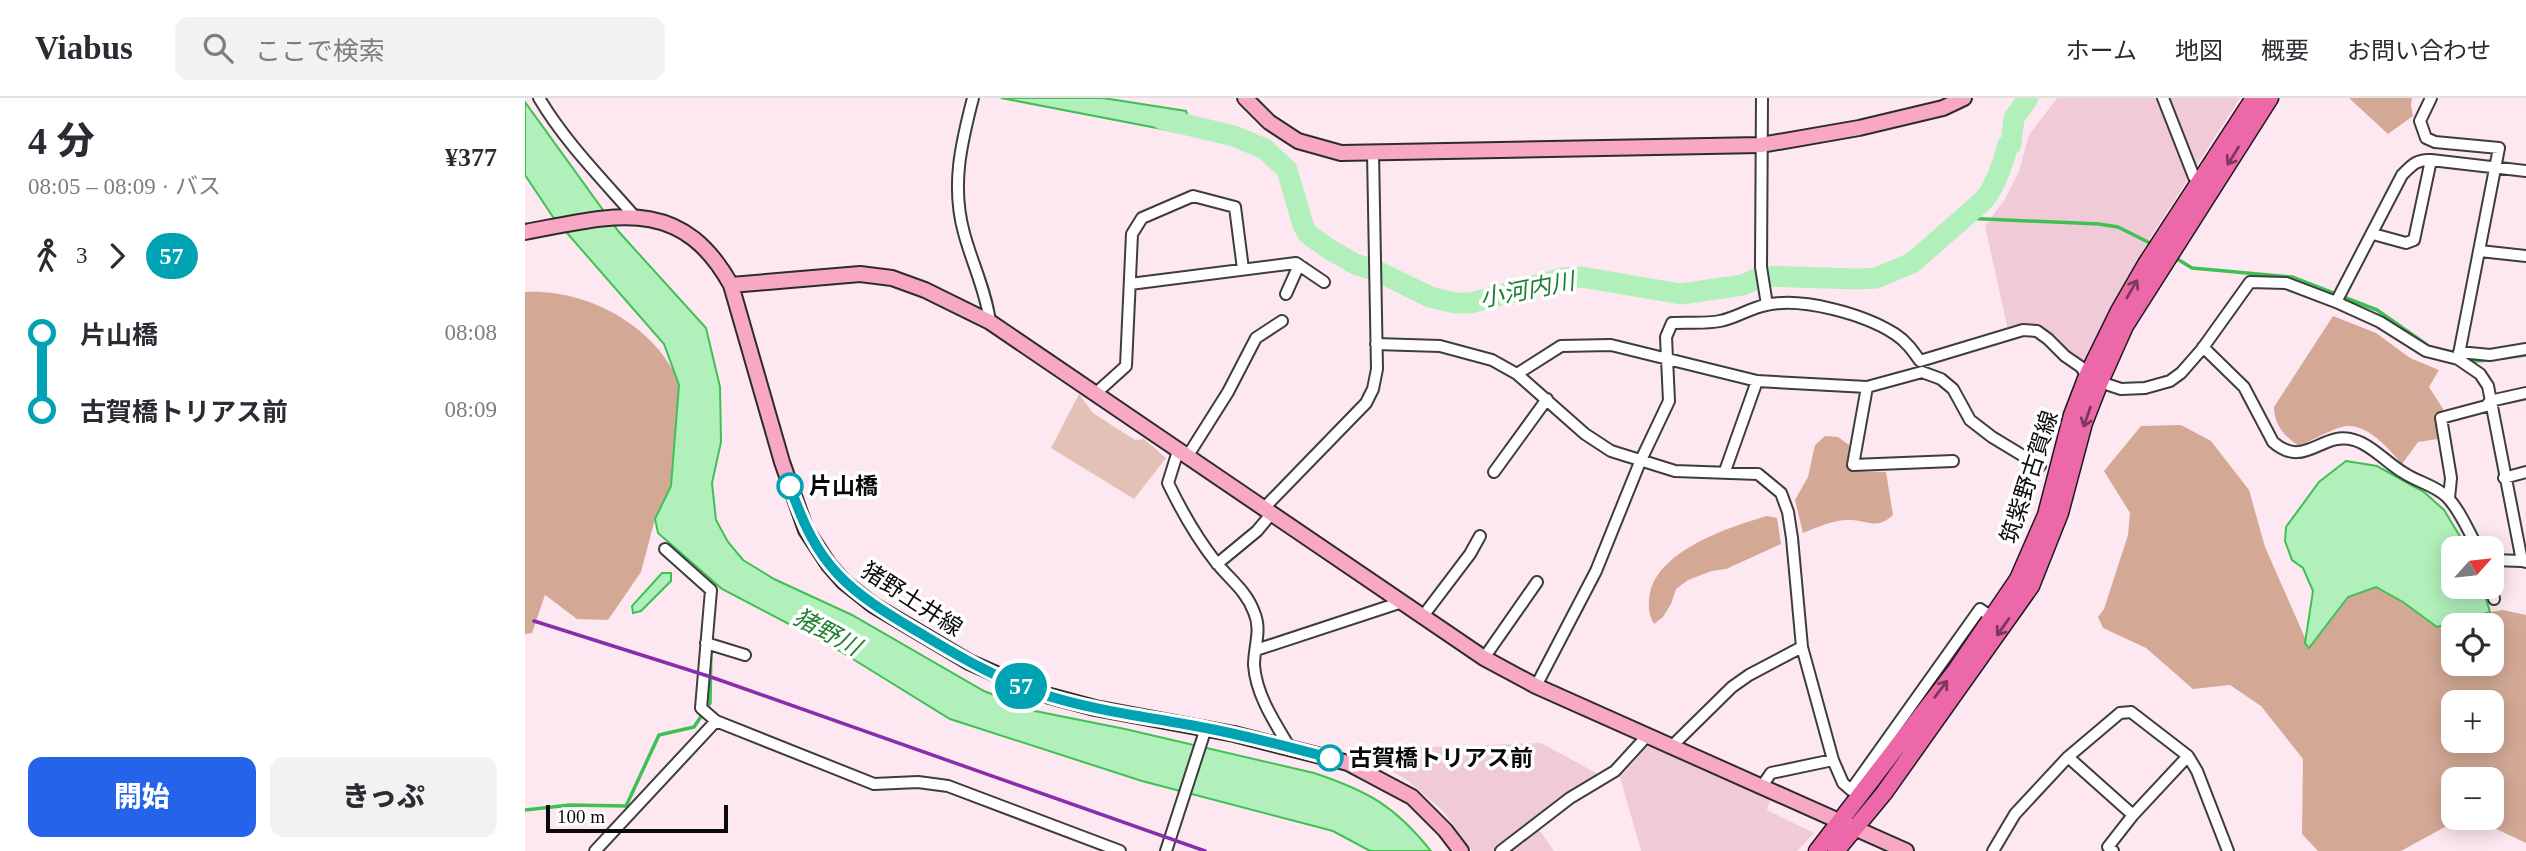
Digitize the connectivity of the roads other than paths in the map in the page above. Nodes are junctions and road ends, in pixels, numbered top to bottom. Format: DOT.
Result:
graph roads {
  1 [pos="539,98"];
  2 [pos="973,98"];
  3 [pos="1245,98"];
  4 [pos="1762,98"];
  5 [pos="1964,98"];
  6 [pos="2163,98"];
  7 [pos="2254,98"];
  8 [pos="2270,98"];
  9 [pos="2431,98"];
  10 [pos="1761,145"];
  11 [pos="1373,152"];
  12 [pos="2431,160"];
  13 [pos="2497,167"];
  14 [pos="2526,170"];
  15 [pos="2201,182"];
  16 [pos="630,218"];
  17 [pos="525,232"];
  18 [pos="2372,234"];
  19 [pos="2480,251"];
  20 [pos="2526,256"];
  21 [pos="1299,265"];
  22 [pos="1243,269"];
  23 [pos="1324,282"];
  24 [pos="1130,284"];
  25 [pos="731,285"];
  26 [pos="1286,294"];
  27 [pos="1767,302"];
  28 [pos="2336,302"];
  29 [pos="1282,321"];
  30 [pos="990,322"];
  31 [pos="1376,344"];
  32 [pos="2203,347"];
  33 [pos="2526,349"];
  34 [pos="2459,355"];
  35 [pos="1668,358"];
  36 [pos="1921,366"];
  37 [pos="1517,374"];
  38 [pos="2093,379"];
  39 [pos="1757,381"];
  40 [pos="1867,387"];
  41 [pos="2526,393"];
  42 [pos="1095,394"];
  43 [pos="1547,400"];
  44 [pos="2490,401"];
  45 [pos="1183,454"];
  46 [pos="1953,461"];
  47 [pos="1640,462"];
  48 [pos="2040,466"];
  49 [pos="1724,471"];
  50 [pos="2526,471"];
  51 [pos="1494,472"];
  52 [pos="2504,478"];
  53 [pos="2449,498"];
  54 [pos="1268,510"];
  55 [pos="1481,536"];
  56 [pos="2471,536"];
  57 [pos="2523,544"];
  58 [pos="665,549"];
  59 [pos="2504,560"];
  60 [pos="2524,561"];
  61 [pos="1217,564"];
  62 [pos="1537,582"];
  63 [pos="1402,602"];
  64 [pos="1423,616"];
  65 [pos="706,643"];
  66 [pos="1802,647"];
  67 [pos="1257,650"];
  68 [pos="745,655"];
  69 [pos="1484,658"];
  70 [pos="1536,686"];
  71 [pos="716,721"];
  72 [pos="1206,728"];
  73 [pos="1647,736"];
  74 [pos="1672,746"];
  75 [pos="1290,748"];
  76 [pos="2188,756"];
  77 [pos="2068,757"];
  78 [pos="1833,760"];
  79 [pos="1762,786"];
  80 [pos="1856,792"];
  81 [pos="2133,815"];
  82 [pos="1848,825"];
  83 [pos="2224,849"];
  84 [pos="595,851"];
  85 [pos="1120,851"];
  86 [pos="1166,851"];
  87 [pos="1461,851"];
  88 [pos="1501,851"];
  89 [pos="1817,851"];
  90 [pos="1836,851"];
  91 [pos="1906,851"];
  92 [pos="1993,851"];
  93 [pos="2113,851"];
  1 -- 16 [label="street"];
  2 -- 30 [label="street"];
  3 -- 11 [label="street"];
  4 -- 10 [label="street"];
  5 -- 10 [label="street"];
  6 -- 15 [label="street"];
  7 -- 15 [label="main road, 筑紫野古賀線"];
  8 -- 38 [label="main road, 筑紫野古賀線, one-way"];
  9 -- 13 [label="street"];
  10 -- 11 [label="street"];
  10 -- 27 [label="street"];
  11 -- 31 [label="street"];
  12 -- 13 [label="street"];
  12 -- 18 [label="street"];
  12 -- 18 [label="street"];
  13 -- 14 [label="street"];
  13 -- 19 [label="street"];
  38 -- 15 [label="main road, 筑紫野古賀線, one-way"];
  16 -- 17 [label="street, 猪野土井線"];
  16 -- 25 [label="street, 猪野土井線"];
  18 -- 28 [label="street"];
  19 -- 20 [label="street"];
  19 -- 34 [label="street"];
  21 -- 22 [label="street"];
  21 -- 23 [label="street"];
  21 -- 26 [label="street"];
  22 -- 24 [label="street"];
  22 -- 24 [label="street"];
  24 -- 42 [label="street"];
  25 -- 30 [label="street"];
  25 -- 72 [label="street, 猪野土井線"];
  27 -- 35 [label="street"];
  27 -- 36 [label="street"];
  28 -- 32 [label="street"];
  28 -- 34 [label="street"];
  29 -- 45 [label="street"];
  30 -- 42 [label="street"];
  31 -- 37 [label="street"];
  31 -- 54 [label="street"];
  32 -- 38 [label="street"];
  32 -- 53 [label="street"];
  33 -- 34 [label="street"];
  34 -- 44 [label="street"];
  35 -- 37 [label="street"];
  35 -- 39 [label="street"];
  35 -- 47 [label="street"];
  36 -- 38 [label="street"];
  36 -- 40 [label="street"];
  36 -- 48 [label="street"];
  37 -- 43 [label="street"];
  38 -- 80 [label="main road, 筑紫野古賀線"];
  38 -- 82 [label="main road, 筑紫野古賀線, one-way"];
  39 -- 40 [label="street"];
  39 -- 49 [label="street"];
  40 -- 46 [label="street"];
  41 -- 44 [label="street"];
  42 -- 45 [label="street"];
  43 -- 47 [label="street"];
  43 -- 51 [label="street"];
  44 -- 52 [label="street"];
  44 -- 53 [label="street"];
  45 -- 54 [label="street"];
  45 -- 61 [label="street"];
  47 -- 49 [label="street"];
  47 -- 70 [label="street"];
  49 -- 66 [label="street"];
  50 -- 52 [label="street"];
  52 -- 57 [label="street"];
  53 -- 56 [label="street"];
  54 -- 61 [label="street"];
  54 -- 63 [label="street"];
  55 -- 64 [label="street"];
  57 -- 60 [label="street"];
  58 -- 65 [label="street"];
  59 -- 60 [label="street"];
  61 -- 67 [label="street"];
  62 -- 69 [label="street"];
  63 -- 64 [label="street"];
  63 -- 67 [label="street"];
  64 -- 69 [label="street"];
  65 -- 68 [label="street"];
  65 -- 71 [label="street"];
  66 -- 74 [label="street"];
  66 -- 78 [label="street"];
  67 -- 75 [label="street"];
  69 -- 70 [label="street"];
  70 -- 73 [label="street"];
  71 -- 84 [label="street"];
  71 -- 85 [label="street"];
  72 -- 75 [label="street, 猪野土井線"];
  72 -- 86 [label="street"];
  73 -- 74 [label="street"];
  73 -- 88 [label="street"];
  74 -- 79 [label="street"];
  75 -- 87 [label="street, 猪野土井線"];
  76 -- 77 [label="street"];
  76 -- 81 [label="street"];
  76 -- 83 [label="street"];
  77 -- 81 [label="street"];
  77 -- 92 [label="street"];
  78 -- 79 [label="street"];
  78 -- 80 [label="street"];
  79 -- 82 [label="street"];
  80 -- 82 [label="main road, 筑紫野古賀線"];
  81 -- 93 [label="street"];
  82 -- 89 [label="main road, 筑紫野古賀線"];
  82 -- 90 [label="main road, 筑紫野古賀線"];
  82 -- 91 [label="street"];
}
